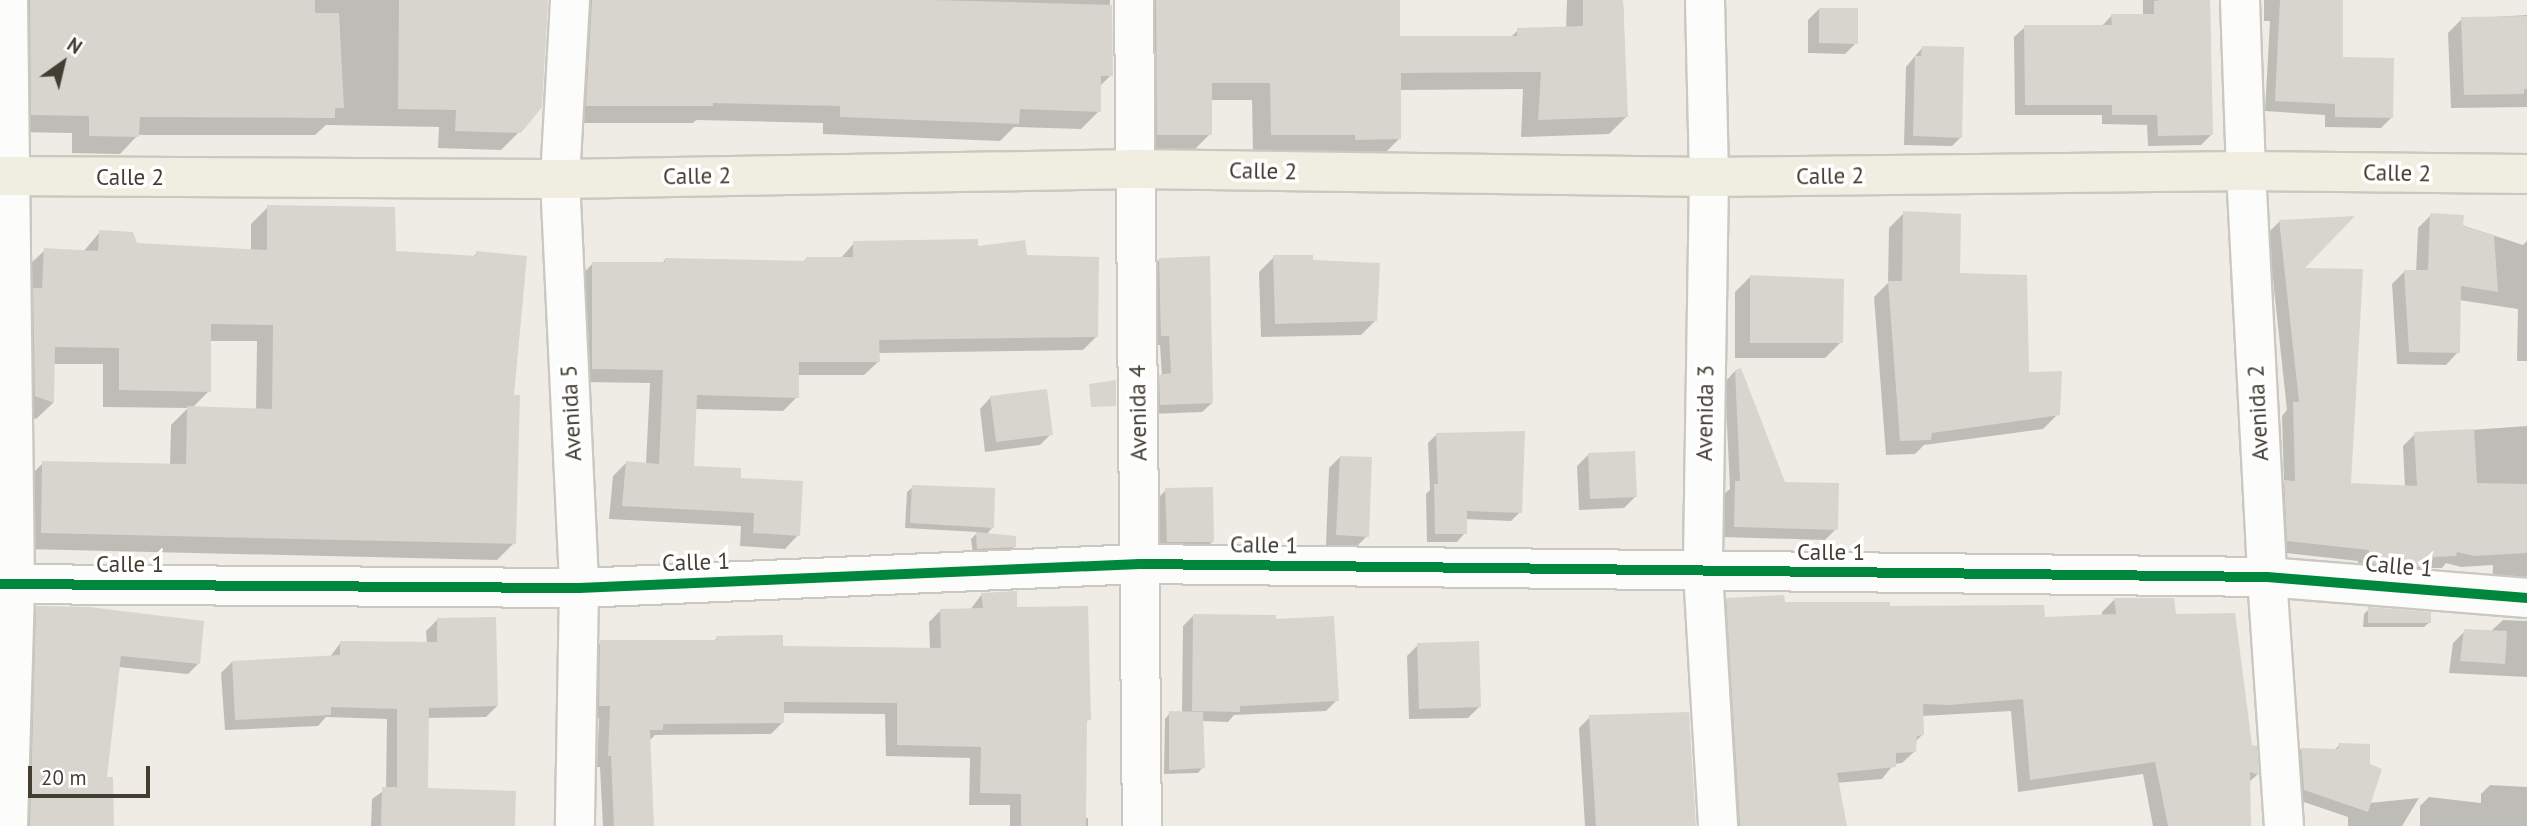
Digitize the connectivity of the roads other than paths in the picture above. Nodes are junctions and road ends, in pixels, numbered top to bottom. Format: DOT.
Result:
graph roads {
  1 [pos="8,0"];
  2 [pos="570,0"];
  3 [pos="1135,0"];
  4 [pos="1705,0"];
  5 [pos="2240,0"];
  6 [pos="1136,169"];
  7 [pos="2246,171"];
  8 [pos="2527,174"];
  9 [pos="4,176"];
  10 [pos="1709,177"];
  11 [pos="560,178"];
  12 [pos="1139,564"];
  13 [pos="1703,572"];
  14 [pos="2267,576"];
  15 [pos="8,584"];
  16 [pos="579,587"];
  17 [pos="2527,598"];
  18 [pos="8,826"];
  19 [pos="575,826"];
  20 [pos="1142,826"];
  21 [pos="1718,826"];
  22 [pos="2284,826"];
  1 -- 9 [label="street"];
  2 -- 11 [label="street, Avenida 5"];
  3 -- 6 [label="street, Avenida 4"];
  4 -- 10 [label="street, Avenida 3"];
  5 -- 7 [label="street, Avenida 2"];
  6 -- 10 [label="main road, Calle 2"];
  6 -- 11 [label="main road, Calle 2"];
  6 -- 12 [label="street, Avenida 4"];
  7 -- 8 [label="main road, Calle 2"];
  7 -- 10 [label="main road, Calle 2"];
  7 -- 14 [label="street, Avenida 2"];
  9 -- 11 [label="main road, Calle 2"];
  9 -- 15 [label="street"];
  10 -- 13 [label="street, Avenida 3"];
  11 -- 16 [label="street, Avenida 5"];
  12 -- 13 [label="street, Calle 1"];
  12 -- 16 [label="street, Calle 1"];
  12 -- 20 [label="street, Avenida 4"];
  13 -- 14 [label="street, Calle 1"];
  13 -- 21 [label="street, Avenida 3"];
  14 -- 17 [label="street, Calle 1"];
  14 -- 22 [label="street, Avenida 2"];
  15 -- 16 [label="street, Calle 1"];
  15 -- 18 [label="street"];
  16 -- 19 [label="street, Avenida 5"];
}
